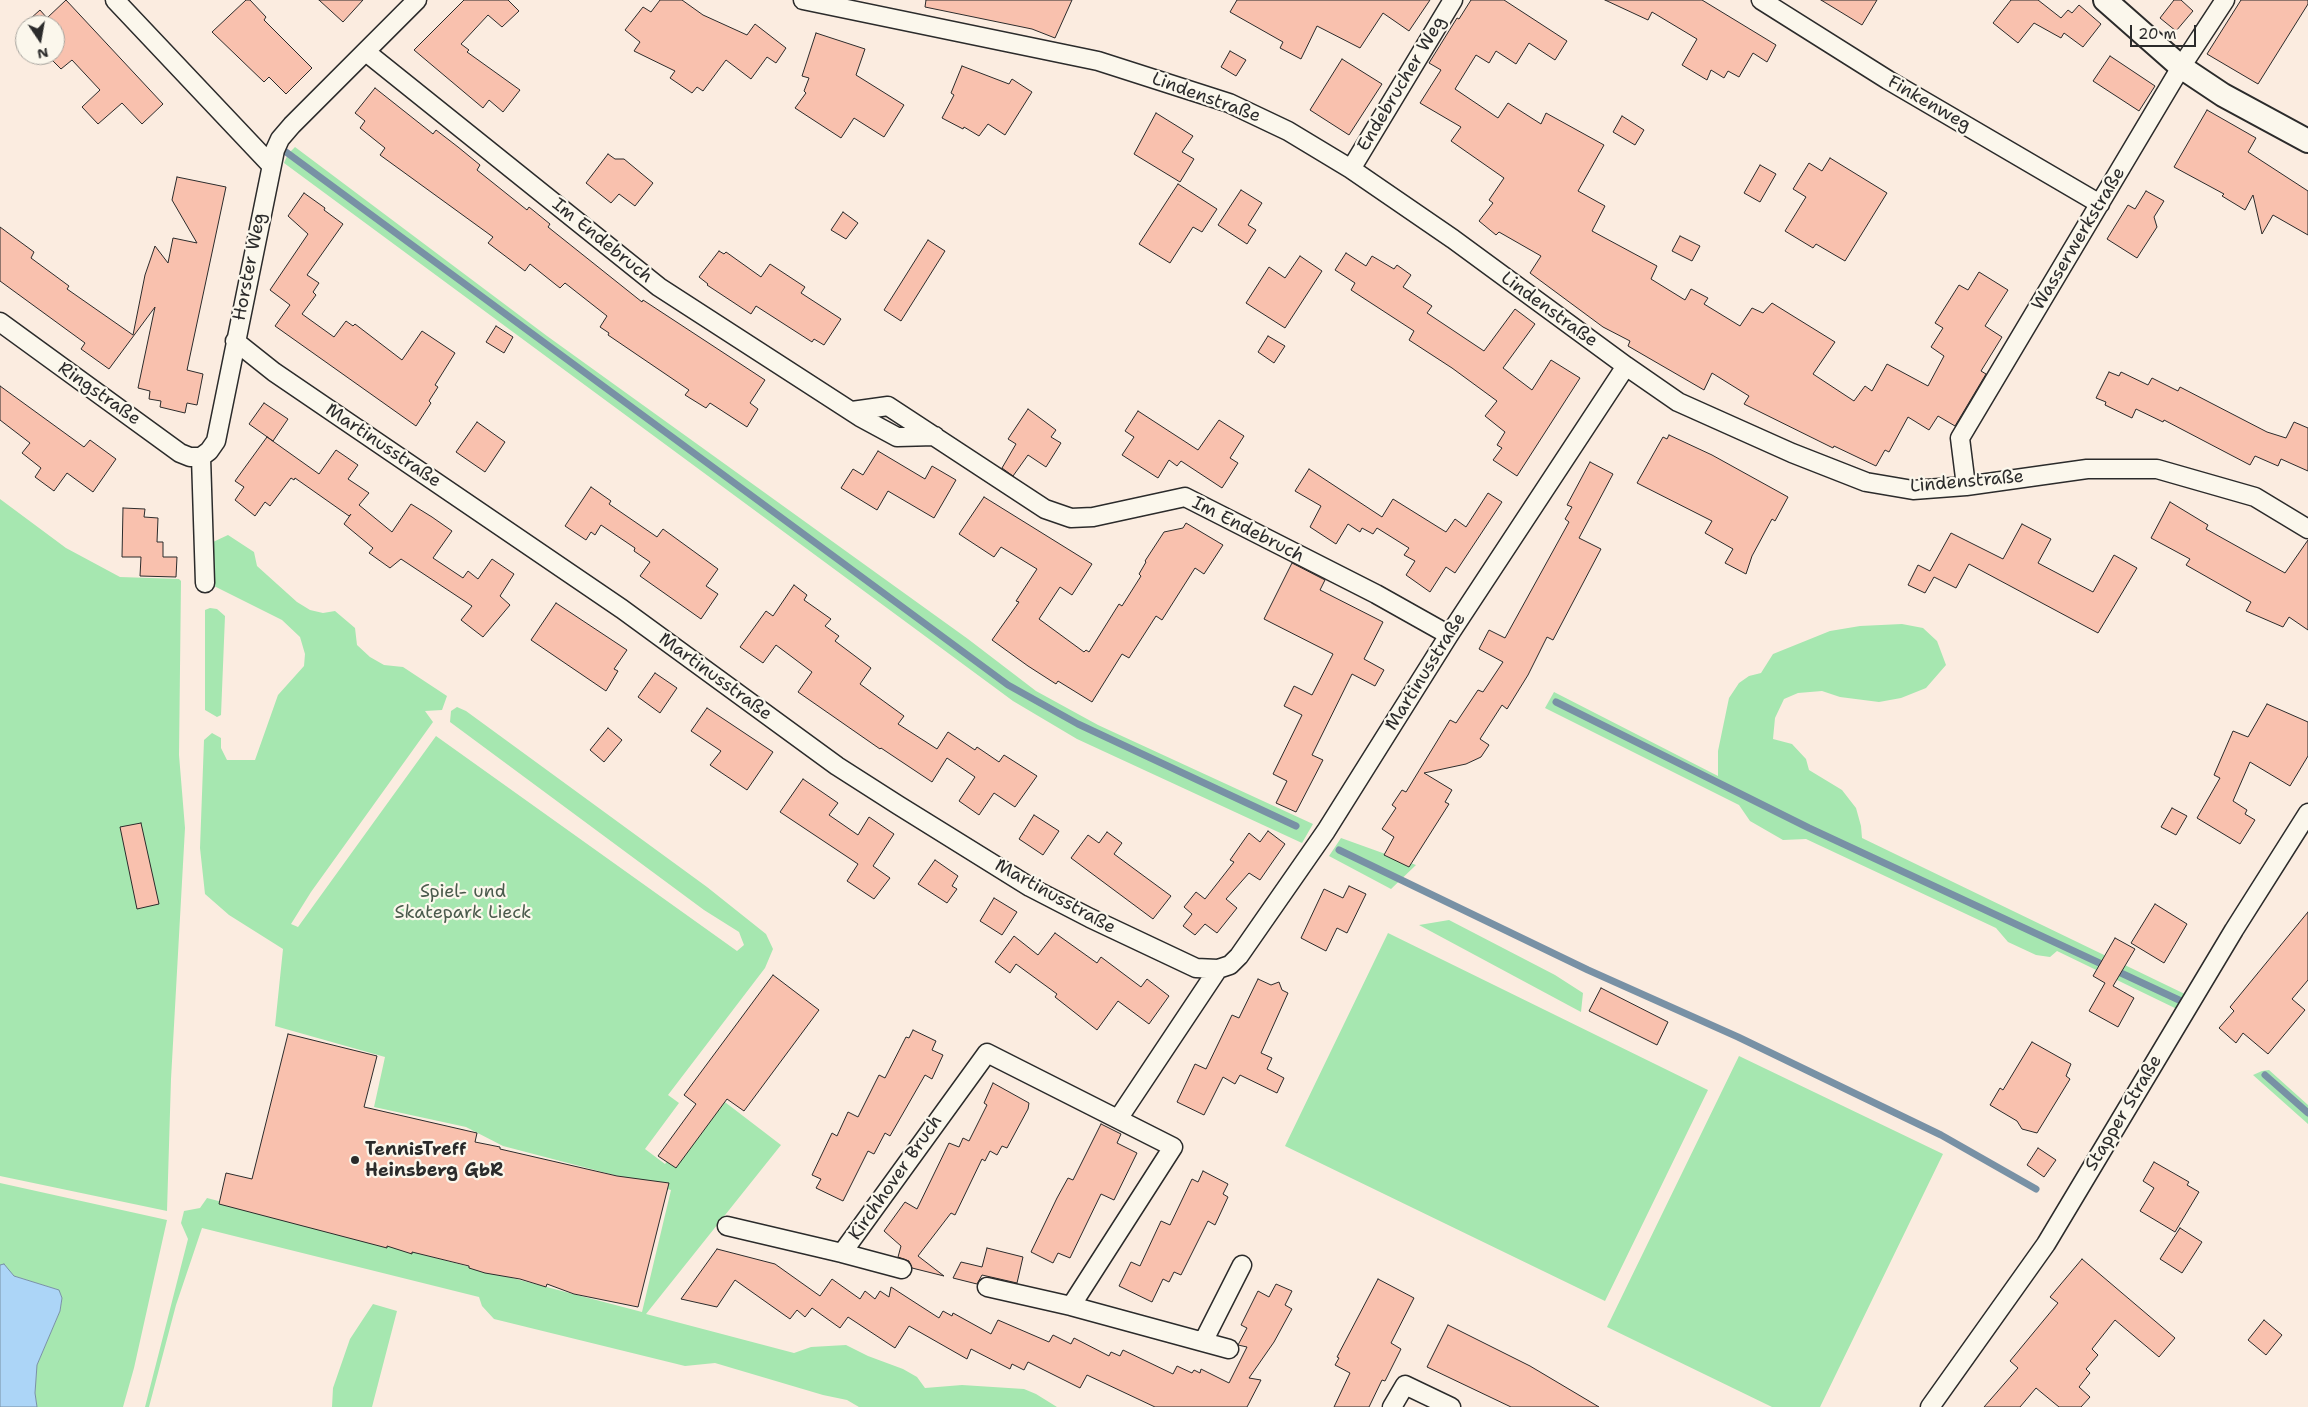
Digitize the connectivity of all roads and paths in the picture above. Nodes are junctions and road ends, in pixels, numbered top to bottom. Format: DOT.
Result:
graph roads {
  1 [pos="115,0"];
  2 [pos="417,0"];
  3 [pos="803,0"];
  4 [pos="1453,0"];
  5 [pos="1761,0"];
  6 [pos="2105,0"];
  7 [pos="2225,0"];
  8 [pos="366,52"];
  9 [pos="2181,67"];
  10 [pos="2308,141"];
  11 [pos="270,164"];
  12 [pos="1351,169"];
  13 [pos="2100,204"];
  14 [pos="0,322"];
  15 [pos="235,341"];
  16 [pos="1626,366"];
  17 [pos="201,457"];
  18 [pos="1966,486"];
  19 [pos="2308,529"];
  20 [pos="205,583"];
  21 [pos="1449,635"];
  22 [pos="2308,813"];
  23 [pos="1218,969"];
  24 [pos="1118,1119"];
  25 [pos="727,1226"];
  26 [pos="842,1253"];
  27 [pos="1242,1265"];
  28 [pos="902,1268"];
  29 [pos="987,1287"];
  30 [pos="1071,1306"];
  31 [pos="1203,1342"];
  32 [pos="1229,1349"];
  33 [pos="1392,1407"];
  34 [pos="1451,1407"];
  35 [pos="1930,1407"];
  1 -- 11 [label="street"];
  2 -- 8 [label="street, Horster Weg"];
  3 -- 12 [label="street, Lindenstraße"];
  4 -- 12 [label="street, Endebrucher Weg"];
  5 -- 13 [label="street, Finkenweg"];
  6 -- 9 [label="street"];
  7 -- 9 [label="street, Wasserwerkstraße"];
  8 -- 11 [label="street, Horster Weg"];
  8 -- 21 [label="street, Im Endebruch"];
  9 -- 10 [label="street"];
  9 -- 13 [label="street, Wasserwerkstraße"];
  11 -- 15 [label="street, Horster Weg"];
  12 -- 16 [label="street, Lindenstraße"];
  13 -- 18 [label="street, Wasserwerkstraße"];
  14 -- 17 [label="street, Ringstraße"];
  15 -- 17 [label="street, Horster Weg"];
  15 -- 23 [label="street, Martinusstraße"];
  16 -- 18 [label="street, Lindenstraße"];
  16 -- 21 [label="street, Martinusstraße"];
  17 -- 20 [label="street"];
  18 -- 19 [label="street, Lindenstraße"];
  21 -- 23 [label="street, Martinusstraße"];
  22 -- 35 [label="street, Stapper Straße"];
  23 -- 24 [label="street, Martinusstraße"];
  24 -- 26 [label="street, Kirchhover Bruch"];
  24 -- 30 [label="street"];
  25 -- 26 [label="street"];
  26 -- 28 [label="street, Kirchhover Bruch"];
  27 -- 31 [label="street"];
  29 -- 30 [label="street"];
  30 -- 31 [label="street"];
  31 -- 32 [label="street"];
  33 -- 34 [label="street"];
}
